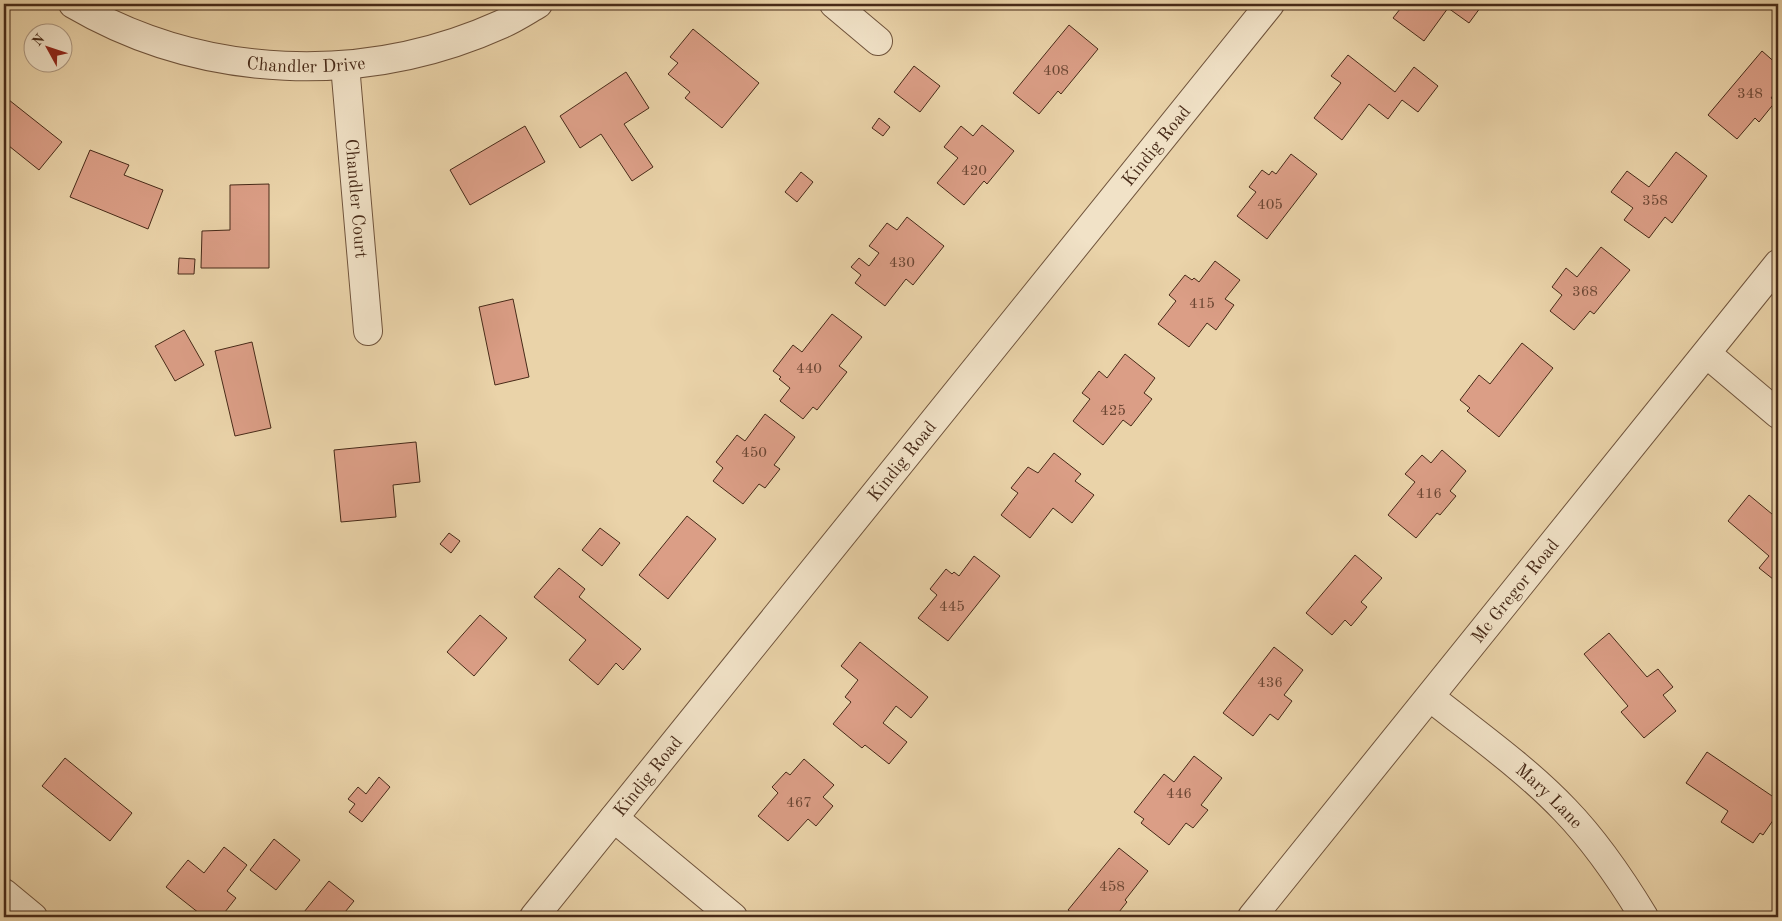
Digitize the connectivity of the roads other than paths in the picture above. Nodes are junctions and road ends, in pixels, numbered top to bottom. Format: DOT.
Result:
graph roads {
  1 [pos="73,4"];
  2 [pos="538,4"];
  3 [pos="834,4"];
  4 [pos="1270,4"];
  5 [pos="878,40"];
  6 [pos="346,64"];
  7 [pos="1778,264"];
  8 [pos="368,331"];
  9 [pos="1707,354"];
  10 [pos="1778,414"];
  11 [pos="1430,697"];
  12 [pos="614,818"];
  13 [pos="4,893"];
  14 [pos="33,917"];
  15 [pos="534,917"];
  16 [pos="733,917"];
  17 [pos="1252,917"];
  18 [pos="1644,917"];
  1 -- 6 [label="street, Chandler Drive"];
  2 -- 6 [label="street, Chandler Drive"];
  3 -- 5 [label="street"];
  4 -- 12 [label="street, Kindig Road"];
  6 -- 8 [label="street, Chandler Court"];
  7 -- 9 [label="street, Mc Gregor Road"];
  9 -- 10 [label="street"];
  9 -- 11 [label="street, Mc Gregor Road"];
  11 -- 17 [label="street, Mc Gregor Road"];
  11 -- 18 [label="street, Mary Lane"];
  12 -- 15 [label="street, Kindig Road"];
  12 -- 16 [label="street"];
  13 -- 14 [label="street"];
}
